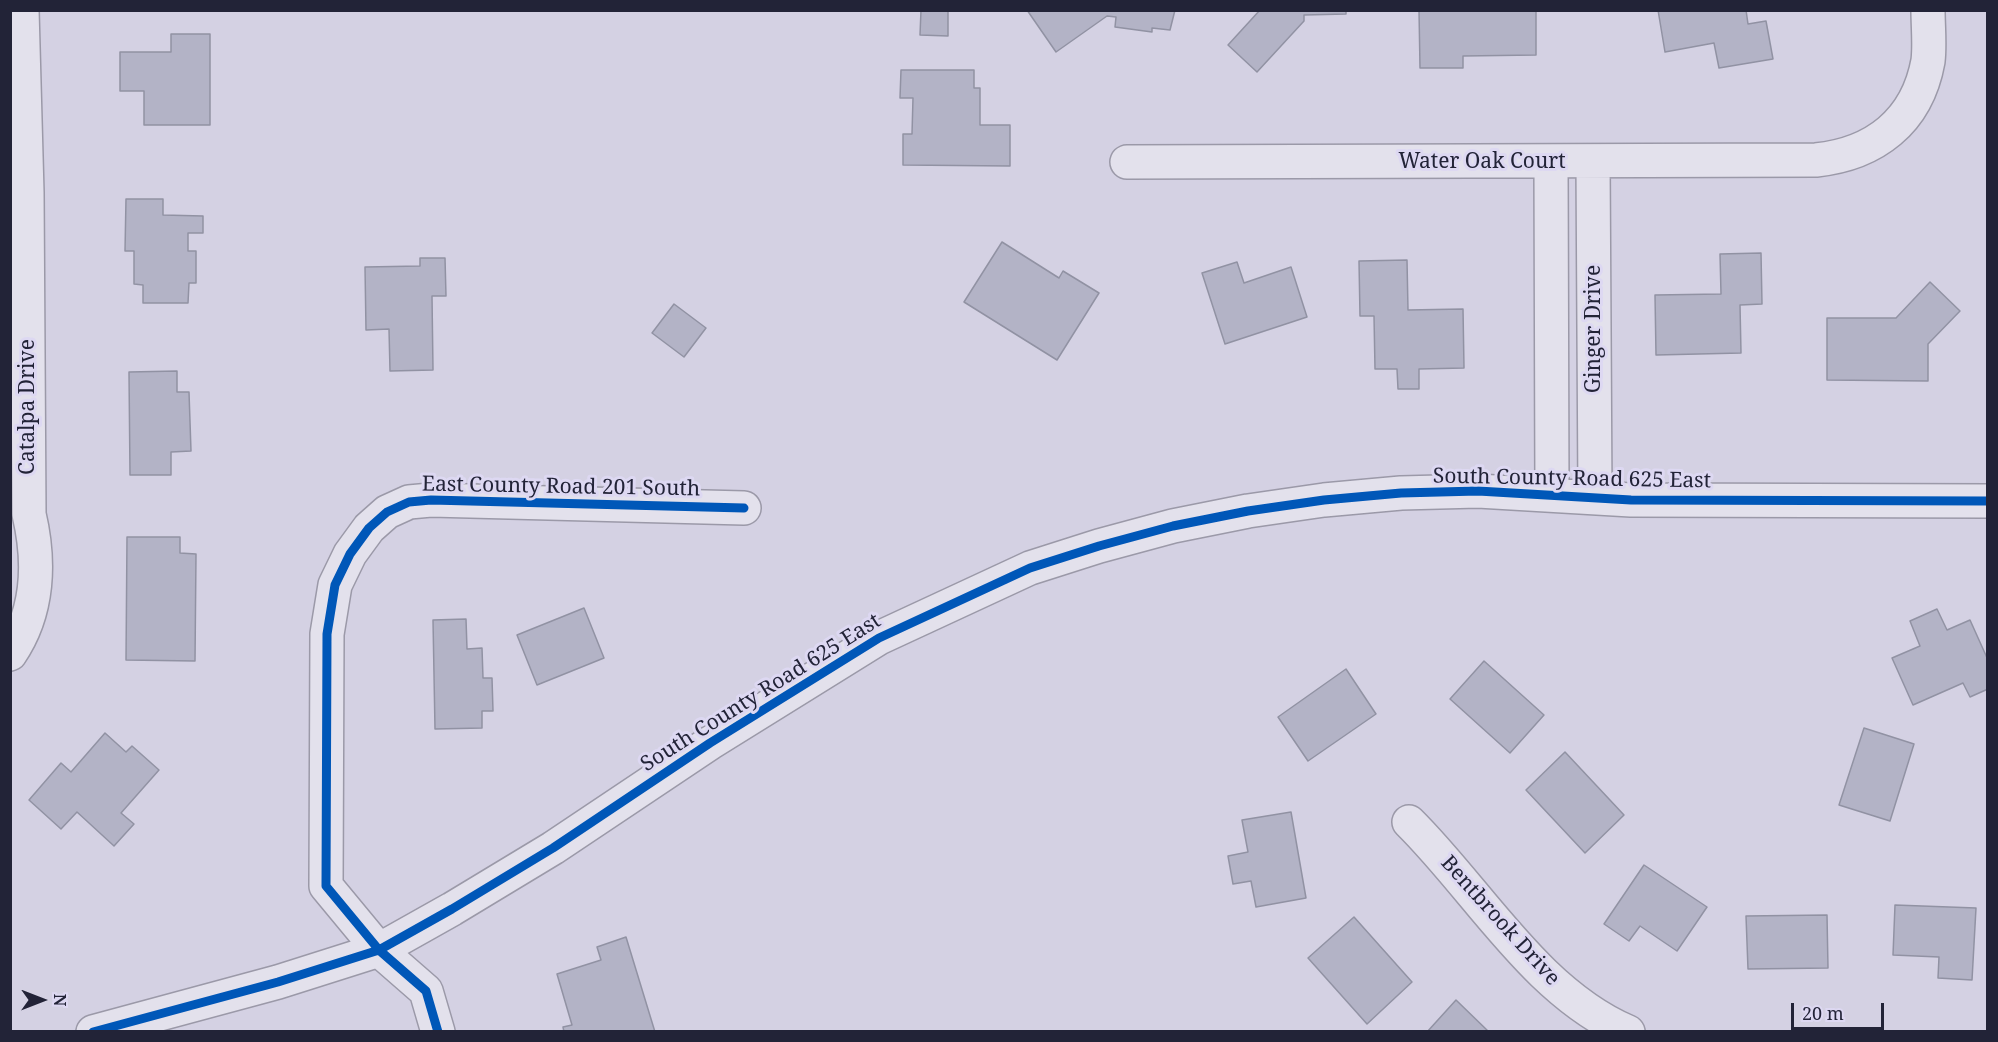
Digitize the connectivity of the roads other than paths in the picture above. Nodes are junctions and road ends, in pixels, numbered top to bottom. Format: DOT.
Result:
graph roads {
  1 [pos="22,10"];
  2 [pos="1928,10"];
  3 [pos="1127,162"];
  4 [pos="1551,162"];
  5 [pos="1593,162"];
  6 [pos="1552,495"];
  7 [pos="1595,497"];
  8 [pos="1988,501"];
  9 [pos="744,508"];
  10 [pos="10,654"];
  11 [pos="1409,822"];
  12 [pos="380,950"];
  13 [pos="93,1032"];
  14 [pos="438,1032"];
  15 [pos="1628,1032"];
  1 -- 10 [label="street, Catalpa Drive"];
  2 -- 5 [label="street, Water Oak Court"];
  3 -- 4 [label="street, Water Oak Court"];
  4 -- 5 [label="street, Water Oak Court"];
  4 -- 6 [label="street, Ginger Drive"];
  5 -- 7 [label="street, Ginger Drive"];
  6 -- 7 [label="street, South County Road 625 East"];
  6 -- 12 [label="street, South County Road 625 East"];
  7 -- 8 [label="street, South County Road 625 East"];
  9 -- 12 [label="street, East County Road 201 South"];
  11 -- 15 [label="street, Bentbrook Drive"];
  12 -- 13 [label="street, South County Road 625 East"];
  12 -- 14 [label="street, East County Road 201 South"];
}
